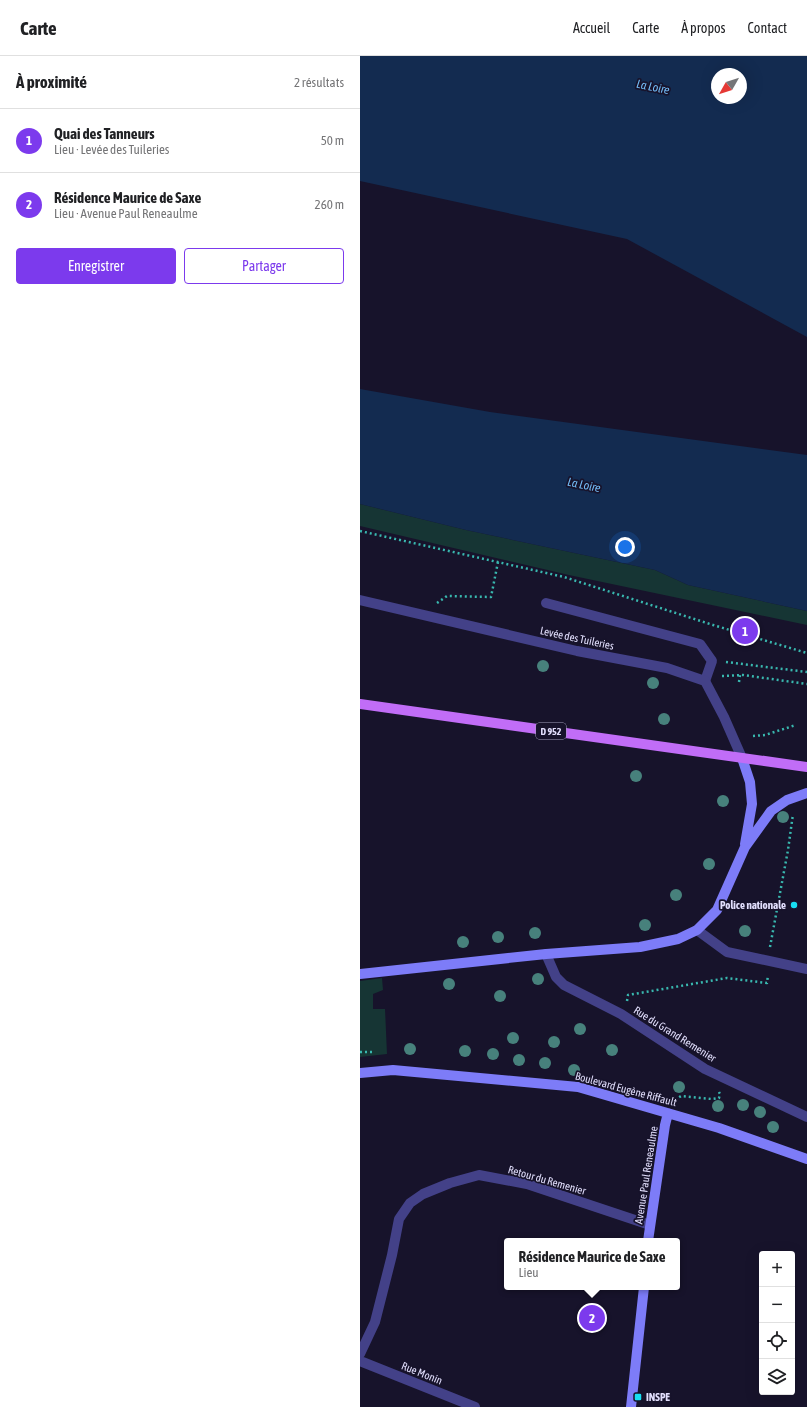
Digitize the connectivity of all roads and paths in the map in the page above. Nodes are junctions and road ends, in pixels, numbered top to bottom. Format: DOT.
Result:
graph roads {
  1 [pos="360,531"];
  2 [pos="498,562"];
  3 [pos="360,600"];
  4 [pos="546,603"];
  5 [pos="428,616"];
  6 [pos="807,653"];
  7 [pos="726,668"];
  8 [pos="807,672"];
  9 [pos="727,675"];
  10 [pos="740,675"];
  11 [pos="705,680"];
  12 [pos="739,682"];
  13 [pos="807,684"];
  14 [pos="360,704"];
  15 [pos="796,725"];
  16 [pos="753,736"];
  17 [pos="742,758"];
  18 [pos="807,767"];
  19 [pos="807,793"];
  20 [pos="794,808"];
  21 [pos="745,847"];
  22 [pos="697,930"];
  23 [pos="770,949"];
  24 [pos="546,954"];
  25 [pos="770,961"];
  26 [pos="807,969"];
  27 [pos="360,974"];
  28 [pos="621,1014"];
  29 [pos="360,1052"];
  30 [pos="372,1052"];
  31 [pos="360,1073"];
  32 [pos="717,1090"];
  33 [pos="668,1113"];
  34 [pos="807,1116"];
  35 [pos="807,1158"];
  36 [pos="650,1225"];
  37 [pos="648,1238"];
  38 [pos="644,1290"];
  39 [pos="360,1354"];
  40 [pos="360,1361"];
  41 [pos="475,1407"];
  42 [pos="632,1407"];
  1 -- 2 [label="path"];
  2 -- 5 [label="path"];
  2 -- 6 [label="path"];
  3 -- 5 [label="street, Levée des Tuileries"];
  4 -- 11 [label="street"];
  5 -- 11 [label="street, Levée des Tuileries"];
  7 -- 8 [label="path"];
  9 -- 10 [label="path"];
  10 -- 12 [label="path"];
  10 -- 13 [label="path"];
  11 -- 17 [label="street"];
  14 -- 17 [label="main road, D 952"];
  15 -- 16 [label="path"];
  17 -- 18 [label="main road, D 952"];
  17 -- 21 [label="main road"];
  19 -- 21 [label="main road"];
  20 -- 23 [label="path"];
  21 -- 22 [label="main road"];
  22 -- 24 [label="main road"];
  22 -- 25 [label="street"];
  24 -- 27 [label="main road"];
  24 -- 28 [label="street, Rue du Grand Remenier"];
  25 -- 26 [label="street"];
  25 -- 28 [label="path"];
  28 -- 34 [label="street, Rue du Grand Remenier"];
  29 -- 30 [label="path"];
  31 -- 33 [label="main road, Boulevard Eugène Riffault"];
  32 -- 33 [label="path"];
  33 -- 35 [label="main road, Boulevard Eugène Riffault"];
  33 -- 36 [label="main road, Avenue Paul Reneaulme"];
  36 -- 37 [label="main road, Avenue Paul Reneaulme"];
  36 -- 39 [label="street, Retour du Remenier"];
  38 -- 42 [label="main road"];
  40 -- 41 [label="street, Rue Monin"];
}
